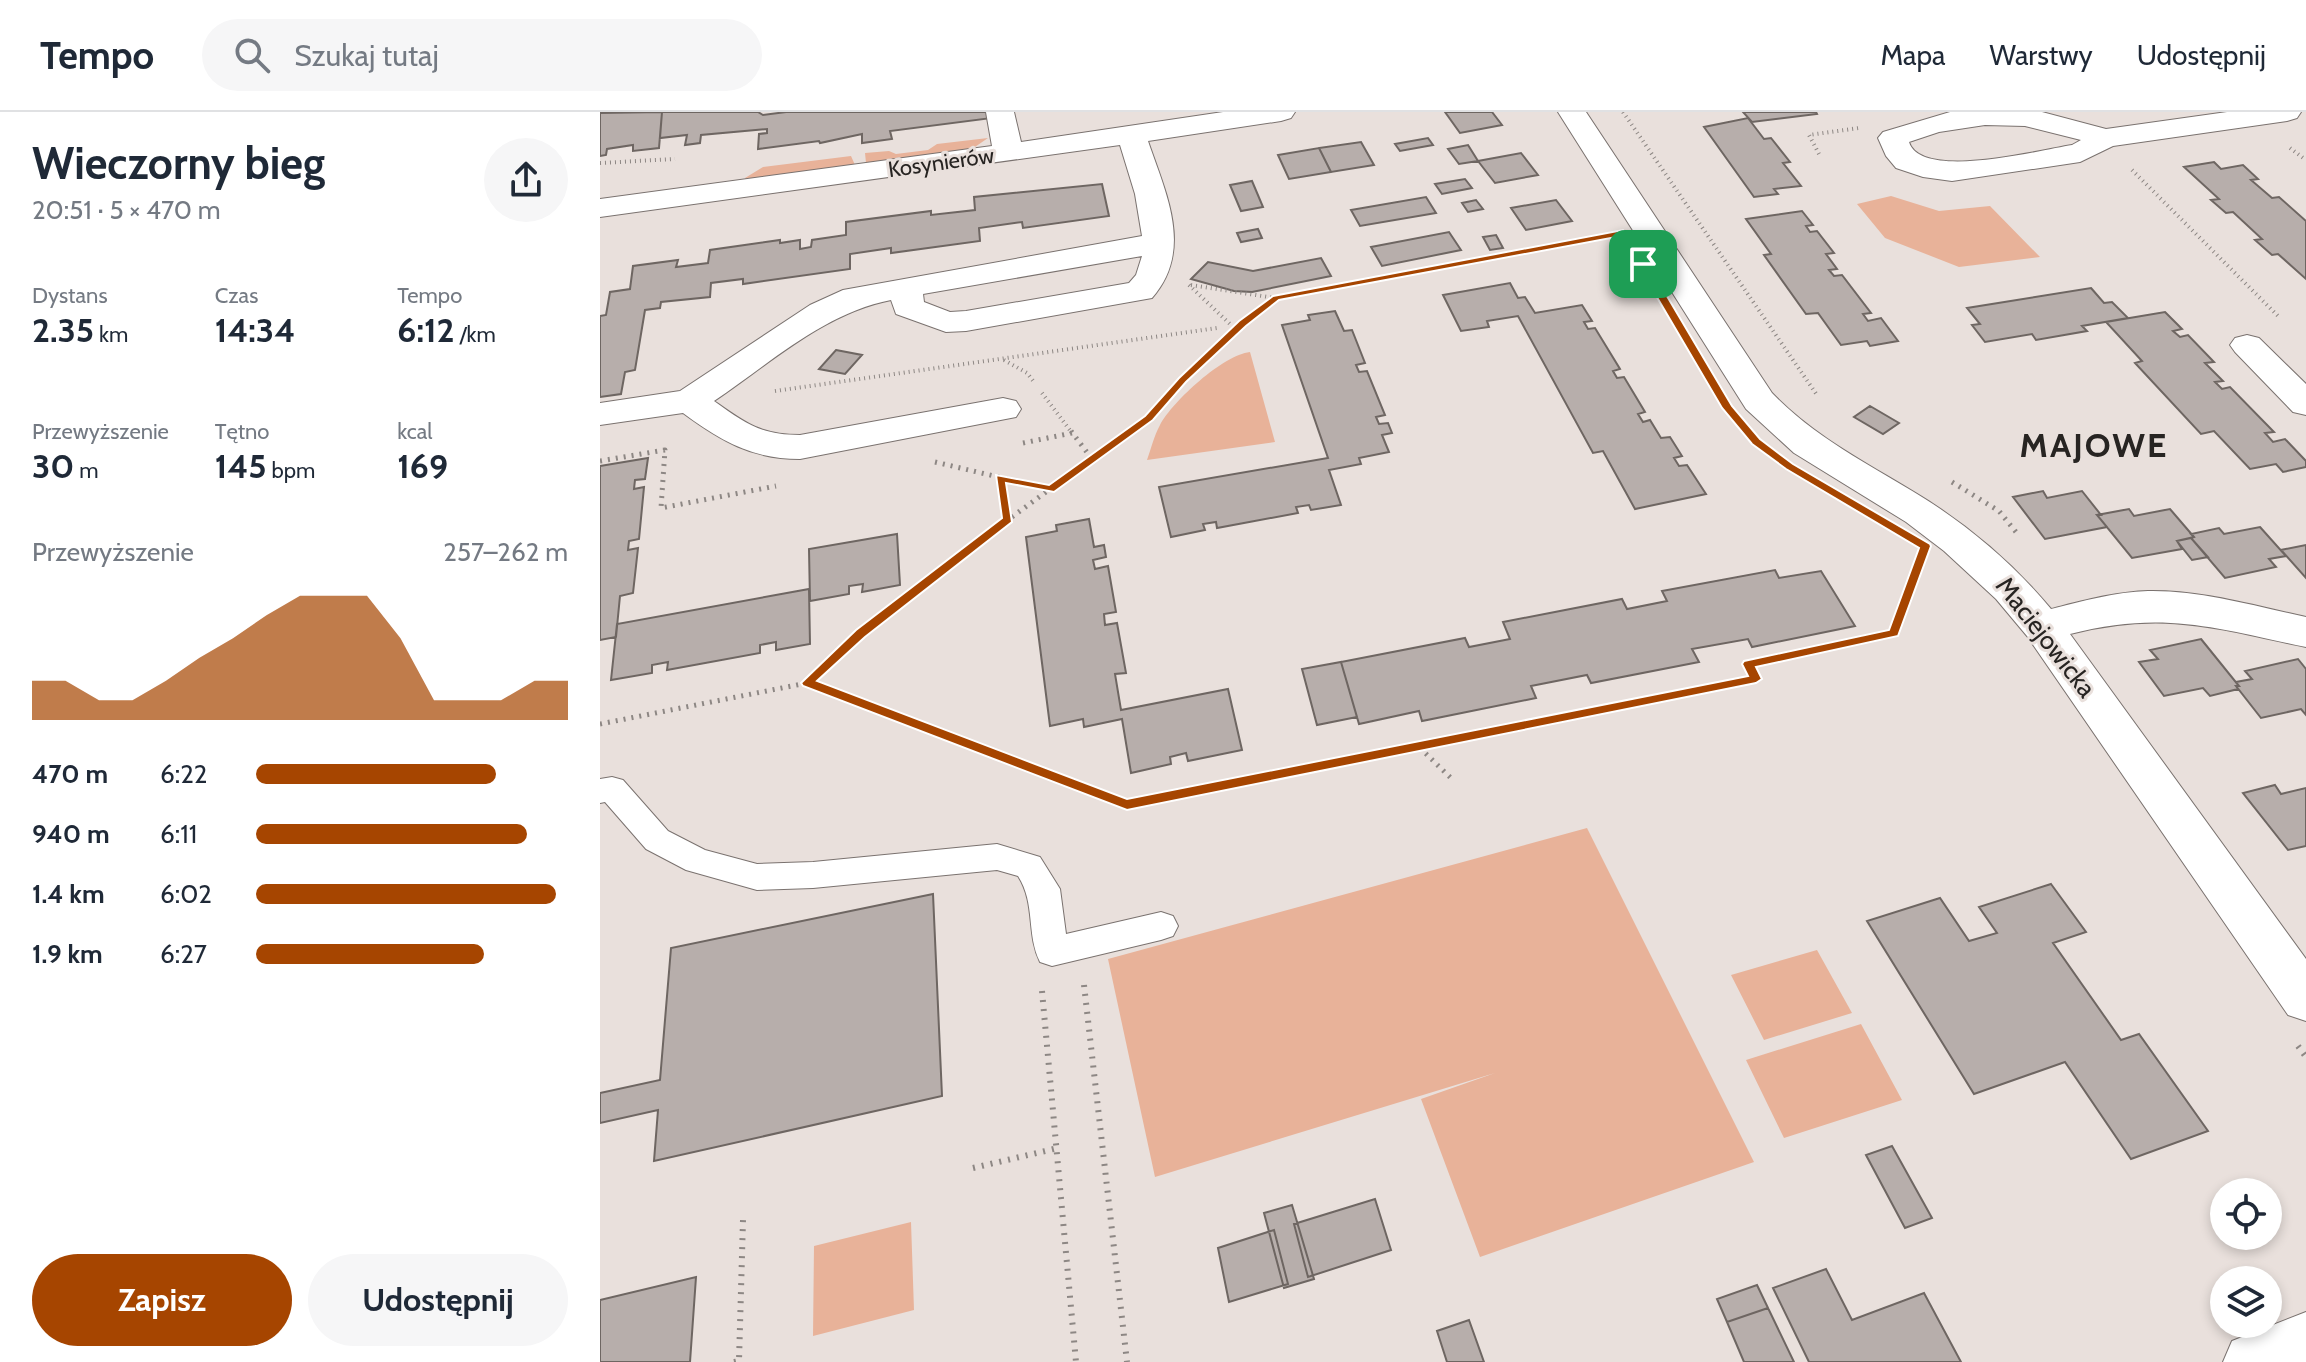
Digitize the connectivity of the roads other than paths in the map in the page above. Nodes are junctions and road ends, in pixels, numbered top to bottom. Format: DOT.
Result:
graph roads {
  1 [pos="1000,112"];
  2 [pos="1281,112"];
  3 [pos="1572,112"];
  4 [pos="2287,112"];
  5 [pos="2299,112"];
  6 [pos="2306,117"];
  7 [pos="1132,135"];
  8 [pos="2105,138"];
  9 [pos="1008,153"];
  10 [pos="600,208"];
  11 [pos="1157,255"];
  12 [pos="906,287"];
  13 [pos="2247,345"];
  14 [pos="2301,393"];
  15 [pos="690,401"];
  16 [pos="1003,409"];
  17 [pos="600,414"];
  18 [pos="2042,626"];
  19 [pos="2306,632"];
  20 [pos="600,791"];
  21 [pos="1161,926"];
  22 [pos="2303,991"];
  23 [pos="2306,1341"];
  24 [pos="2253,1362"];
  1 -- 9 [label="street"];
  2 -- 7 [label="street, Kosynierów"];
  3 -- 18 [label="street, Maciejowicka"];
  4 -- 8 [label="street"];
  5 -- 6 [label="street"];
  7 -- 9 [label="street, Kosynierów"];
  7 -- 11 [label="street"];
  8 -- 8 [label="street"];
  9 -- 10 [label="street, Kosynierów"];
  11 -- 12 [label="street"];
  11 -- 12 [label="street"];
  12 -- 15 [label="street"];
  13 -- 14 [label="street"];
  15 -- 16 [label="street"];
  15 -- 17 [label="street"];
  18 -- 19 [label="street"];
  18 -- 22 [label="street, Maciejowicka"];
  20 -- 21 [label="lane"];
  23 -- 24 [label="street"];
}
